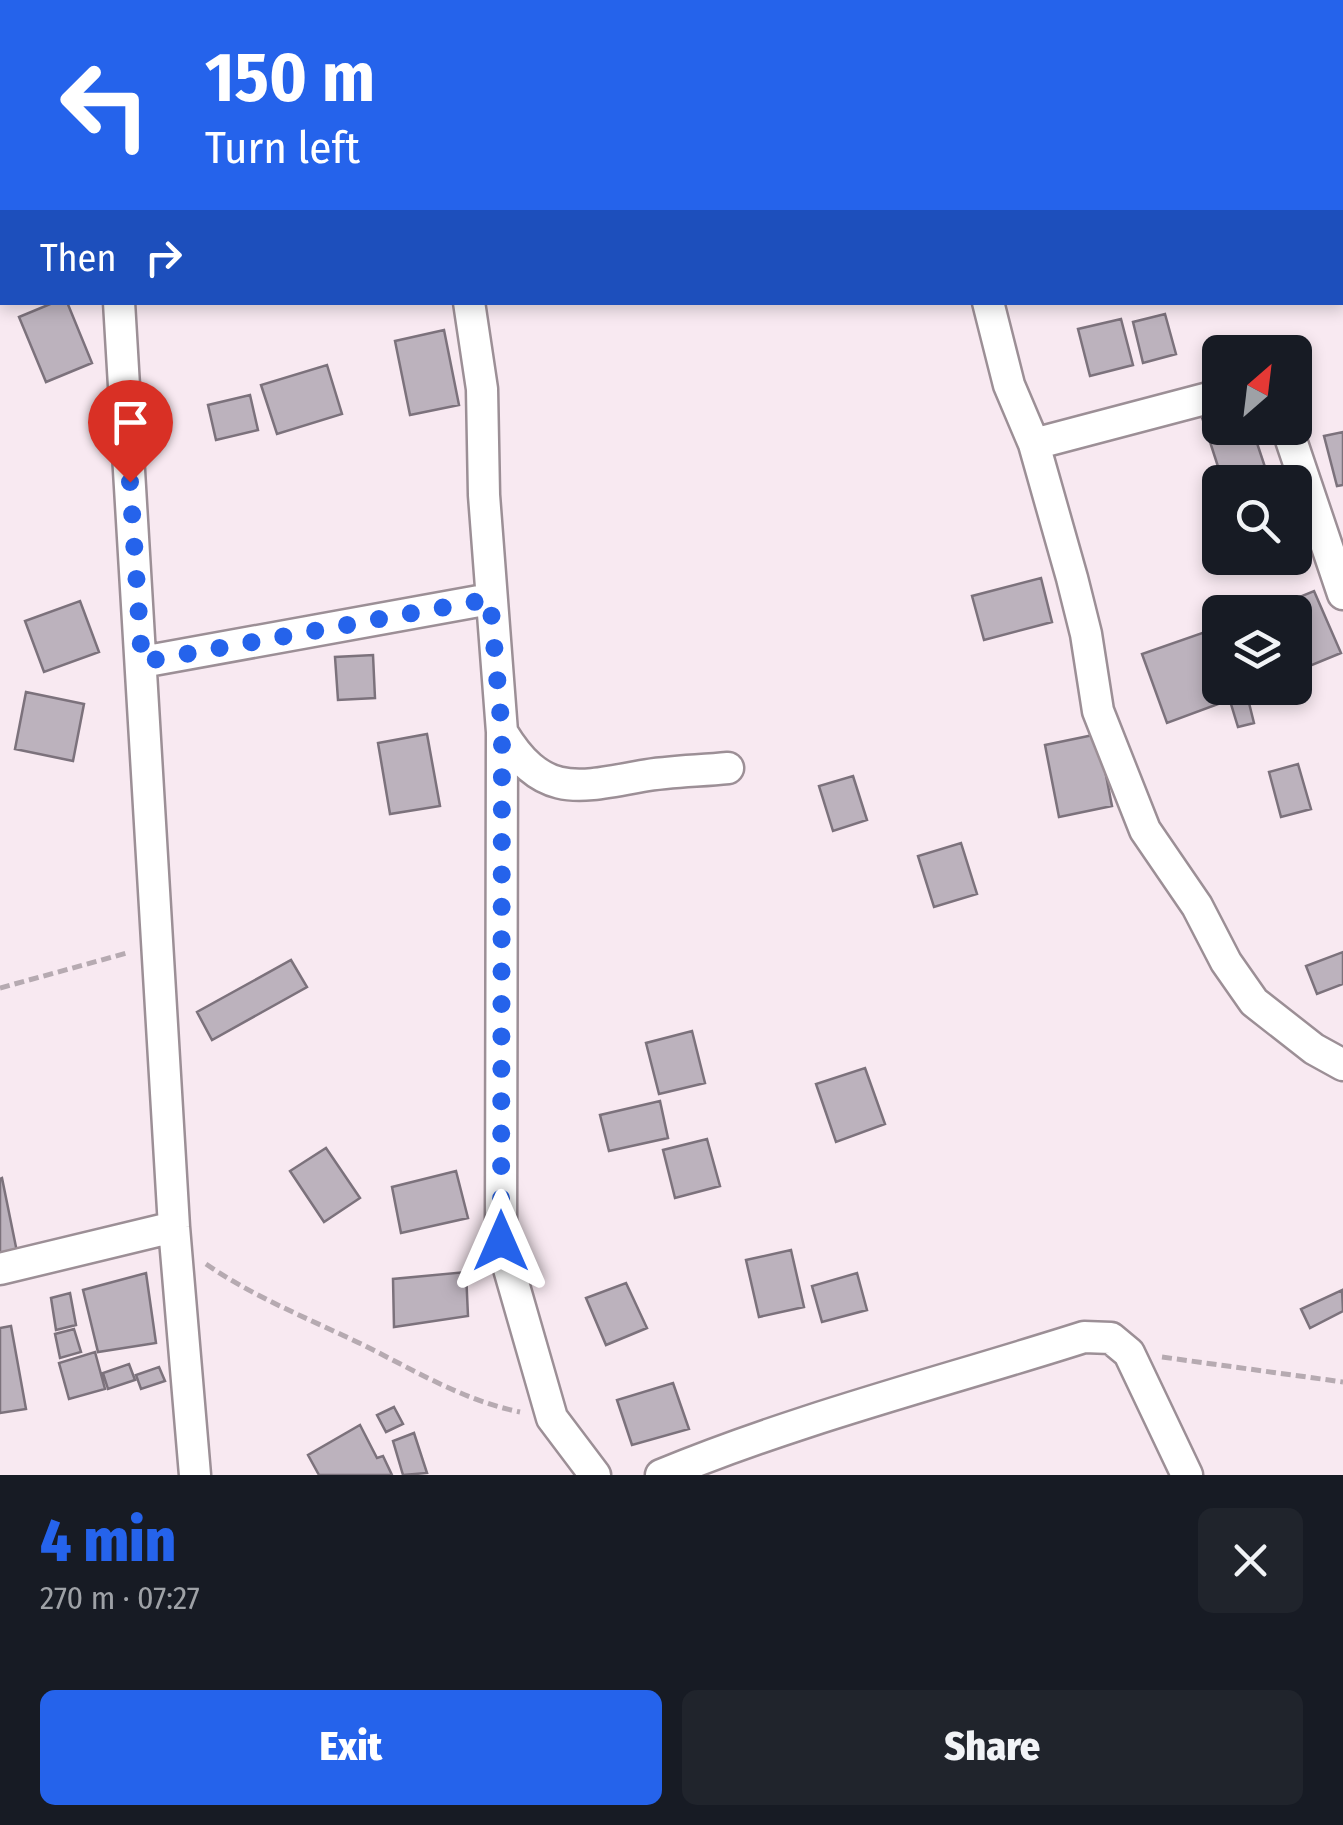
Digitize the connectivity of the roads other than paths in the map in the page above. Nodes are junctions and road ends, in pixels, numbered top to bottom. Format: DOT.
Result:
graph roads {
  1 [pos="120,305"];
  2 [pos="469,305"];
  3 [pos="989,305"];
  4 [pos="1202,400"];
  5 [pos="1034,444"];
  6 [pos="1293,445"];
  7 [pos="1343,594"];
  8 [pos="490,599"];
  9 [pos="142,662"];
  10 [pos="502,732"];
  11 [pos="728,768"];
  12 [pos="1343,1065"];
  13 [pos="176,1237"];
  14 [pos="0,1269"];
  15 [pos="195,1475"];
  16 [pos="595,1475"];
  17 [pos="661,1475"];
  18 [pos="1186,1475"];
  1 -- 9 [label="street"];
  2 -- 8 [label="street"];
  3 -- 5 [label="street"];
  4 -- 5 [label="street"];
  5 -- 12 [label="street"];
  6 -- 7 [label="street"];
  8 -- 9 [label="street"];
  8 -- 10 [label="street"];
  9 -- 13 [label="street"];
  10 -- 11 [label="street"];
  10 -- 16 [label="street"];
  13 -- 14 [label="street"];
  13 -- 15 [label="street"];
  17 -- 18 [label="street"];
}
